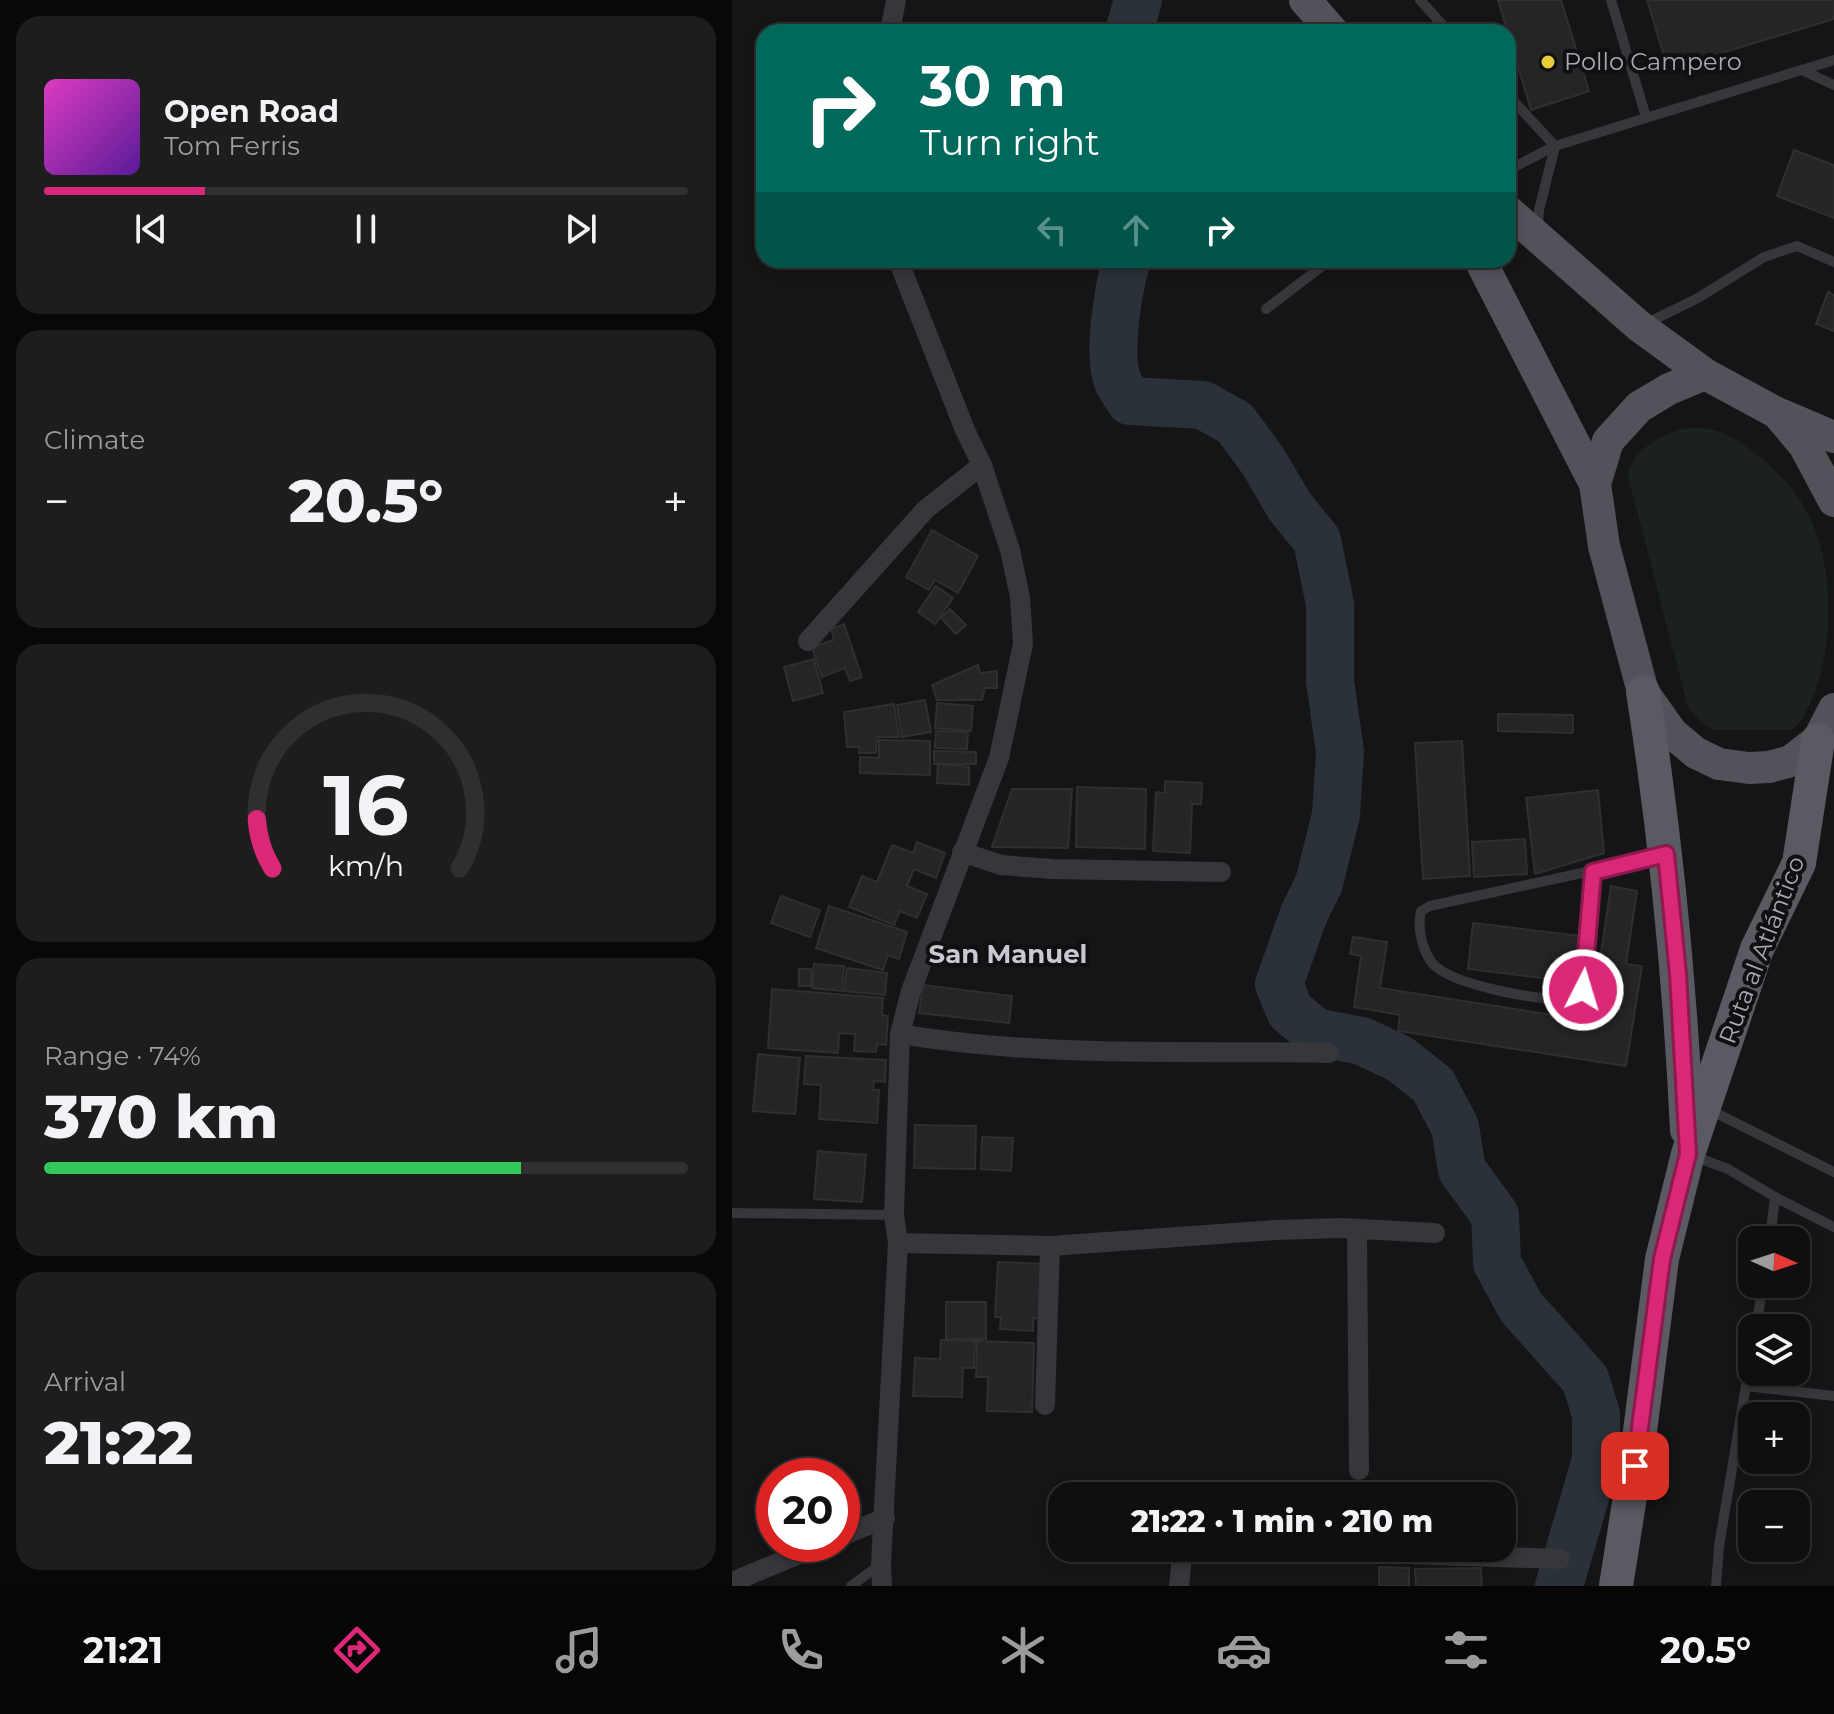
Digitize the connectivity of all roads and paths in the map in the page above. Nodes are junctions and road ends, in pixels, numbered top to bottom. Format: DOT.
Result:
graph roads {
  1 [pos="896,0"];
  2 [pos="1305,0"];
  3 [pos="1420,0"];
  4 [pos="1611,0"];
  5 [pos="892,24"];
  6 [pos="1326,24"];
  7 [pos="1442,24"];
  8 [pos="1834,60"];
  9 [pos="1802,70"];
  10 [pos="1834,85"];
  11 [pos="1516,104"];
  12 [pos="1646,117"];
  13 [pos="1555,146"];
  14 [pos="1516,166"];
  15 [pos="1516,218"];
  16 [pos="1537,238"];
  17 [pos="1834,262"];
  18 [pos="901,268"];
  19 [pos="1320,268"];
  20 [pos="1484,268"];
  21 [pos="1266,309"];
  22 [pos="1639,326"];
  23 [pos="1705,374"];
  24 [pos="1777,413"];
  25 [pos="1834,437"];
  26 [pos="982,465"];
  27 [pos="1595,484"];
  28 [pos="1834,501"];
  29 [pos="808,641"];
  30 [pos="1643,692"];
  31 [pos="1829,720"];
  32 [pos="1834,805"];
  33 [pos="962,852"];
  34 [pos="1666,854"];
  35 [pos="1799,863"];
  36 [pos="1221,872"];
  37 [pos="1593,872"];
  38 [pos="900,1034"];
  39 [pos="1329,1053"];
  40 [pos="1703,1106"];
  41 [pos="1688,1154"];
  42 [pos="1834,1172"];
  43 [pos="1775,1197"];
  44 [pos="732,1213"];
  45 [pos="894,1215"];
  46 [pos="1772,1226"];
  47 [pos="1834,1227"];
  48 [pos="1357,1231"];
  49 [pos="1435,1233"];
  50 [pos="898,1243"];
  51 [pos="1050,1246"];
  52 [pos="1746,1386"];
  53 [pos="1834,1396"];
  54 [pos="1045,1405"];
  55 [pos="1359,1470"];
  56 [pos="885,1518"];
  57 [pos="860,1528"];
  58 [pos="1516,1558"];
  59 [pos="1560,1559"];
  60 [pos="780,1562"];
  61 [pos="1182,1562"];
  62 [pos="881,1564"];
  63 [pos="732,1582"];
  64 [pos="851,1586"];
  65 [pos="882,1586"];
  66 [pos="1179,1586"];
  67 [pos="1616,1586"];
  68 [pos="1716,1586"];
  1 -- 5 [label="street"];
  2 -- 6 [label="main road"];
  3 -- 7 [label="lane"];
  4 -- 12 [label="lane"];
  8 -- 9 [label="lane"];
  9 -- 10 [label="lane"];
  9 -- 12 [label="lane"];
  11 -- 13 [label="lane"];
  12 -- 13 [label="lane"];
  13 -- 14 [label="lane"];
  13 -- 16 [label="lane"];
  15 -- 16 [label="main road"];
  16 -- 22 [label="main road"];
  17 -- 22 [label="lane"];
  18 -- 26 [label="street"];
  19 -- 21 [label="lane"];
  20 -- 27 [label="main road"];
  22 -- 23 [label="main road"];
  23 -- 24 [label="main road"];
  23 -- 27 [label="main road"];
  24 -- 25 [label="main road"];
  24 -- 28 [label="main road"];
  26 -- 29 [label="street"];
  26 -- 33 [label="street"];
  27 -- 30 [label="main road"];
  30 -- 31 [label="main road"];
  30 -- 34 [label="highway, Ruta al Atlántico"];
  31 -- 35 [label="highway, Ruta al Atlántico"];
  32 -- 35 [label="highway"];
  33 -- 36 [label="street"];
  33 -- 38 [label="street"];
  34 -- 37 [label="lane"];
  34 -- 41 [label="highway, Ruta al Atlántico"];
  35 -- 40 [label="highway, Ruta al Atlántico"];
  37 -- 37 [label="lane"];
  38 -- 39 [label="street"];
  38 -- 45 [label="street"];
  40 -- 41 [label="highway, Ruta al Atlántico"];
  40 -- 42 [label="lane"];
  41 -- 43 [label="lane"];
  41 -- 67 [label="highway, Ruta al Atlántico"];
  43 -- 46 [label="lane"];
  43 -- 47 [label="lane"];
  44 -- 45 [label="lane"];
  45 -- 50 [label="street"];
  48 -- 49 [label="street"];
  48 -- 51 [label="street"];
  48 -- 55 [label="street"];
  50 -- 51 [label="street"];
  50 -- 56 [label="street"];
  51 -- 54 [label="street"];
  52 -- 53 [label="lane"];
  52 -- 68 [label="lane"];
  56 -- 57 [label="street"];
  56 -- 62 [label="street"];
  58 -- 59 [label="street"];
  60 -- 63 [label="street"];
  61 -- 66 [label="street"];
  62 -- 64 [label="lane"];
  62 -- 65 [label="street"];
}
